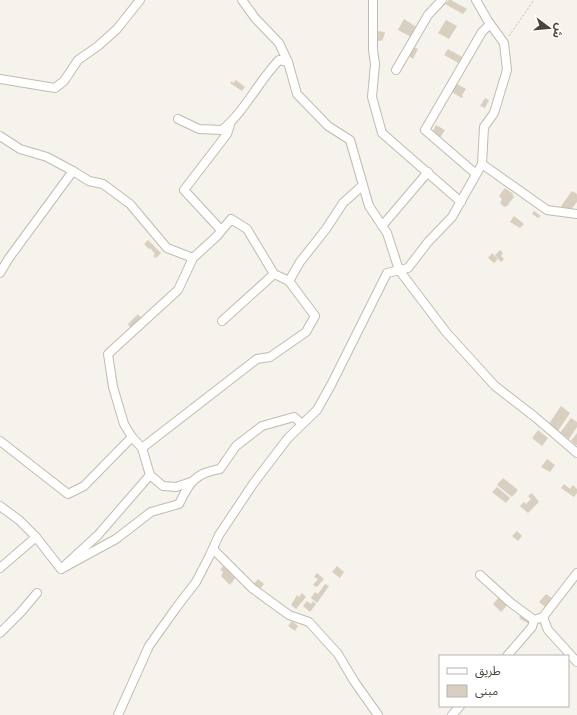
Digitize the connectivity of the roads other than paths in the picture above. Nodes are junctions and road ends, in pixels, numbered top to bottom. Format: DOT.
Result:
graph roads {
  1 [pos="140,0"];
  2 [pos="242,0"];
  3 [pos="373,0"];
  4 [pos="442,0"];
  5 [pos="476,0"];
  6 [pos="490,24"];
  7 [pos="288,62"];
  8 [pos="396,70"];
  9 [pos="0,79"];
  10 [pos="178,119"];
  11 [pos="231,123"];
  12 [pos="0,136"];
  13 [pos="482,164"];
  14 [pos="73,171"];
  15 [pos="428,172"];
  16 [pos="476,174"];
  17 [pos="363,185"];
  18 [pos="461,202"];
  19 [pos="577,214"];
  20 [pos="382,226"];
  21 [pos="221,230"];
  22 [pos="193,258"];
  23 [pos="399,270"];
  24 [pos="0,273"];
  25 [pos="274,274"];
  26 [pos="289,281"];
  27 [pos="222,321"];
  28 [pos="302,424"];
  29 [pos="132,437"];
  30 [pos="0,441"];
  31 [pos="142,448"];
  32 [pos="577,453"];
  33 [pos="150,475"];
  34 [pos="191,482"];
  35 [pos="0,506"];
  36 [pos="36,537"];
  37 [pos="213,549"];
  38 [pos="0,568"];
  39 [pos="61,569"];
  40 [pos="577,572"];
  41 [pos="480,575"];
  42 [pos="37,593"];
  43 [pos="543,617"];
  44 [pos="534,620"];
  45 [pos="0,633"];
  46 [pos="508,655"];
  47 [pos="577,662"];
  48 [pos="459,707"];
  49 [pos="118,715"];
  50 [pos="378,715"];
  51 [pos="452,715"];
  1 -- 9 [label="street"];
  2 -- 7 [label="street"];
  3 -- 15 [label="street"];
  4 -- 8 [label="street"];
  5 -- 6 [label="street"];
  6 -- 13 [label="street"];
  6 -- 16 [label="street"];
  7 -- 11 [label="street"];
  7 -- 17 [label="street"];
  10 -- 11 [label="street"];
  11 -- 21 [label="street"];
  12 -- 14 [label="street"];
  13 -- 16 [label="street"];
  13 -- 19 [label="street"];
  14 -- 22 [label="street"];
  14 -- 24 [label="street"];
  15 -- 18 [label="street"];
  15 -- 20 [label="street"];
  16 -- 18 [label="street"];
  17 -- 20 [label="street"];
  17 -- 26 [label="street"];
  18 -- 23 [label="street"];
  20 -- 23 [label="street"];
  21 -- 22 [label="street"];
  21 -- 25 [label="street"];
  22 -- 29 [label="street"];
  23 -- 28 [label="street"];
  23 -- 32 [label="street"];
  25 -- 26 [label="street"];
  25 -- 27 [label="street"];
  26 -- 31 [label="street"];
  28 -- 34 [label="street"];
  28 -- 37 [label="street"];
  29 -- 30 [label="street"];
  29 -- 31 [label="street"];
  31 -- 33 [label="street"];
  33 -- 34 [label="street"];
  33 -- 39 [label="street"];
  34 -- 39 [label="street"];
  35 -- 36 [label="street"];
  36 -- 38 [label="street"];
  36 -- 39 [label="street"];
  37 -- 49 [label="street"];
  37 -- 50 [label="street"];
  40 -- 43 [label="street"];
  41 -- 44 [label="street"];
  42 -- 45 [label="street"];
  43 -- 44 [label="street"];
  43 -- 47 [label="street"];
  44 -- 46 [label="street"];
  48 -- 51 [label="street"];
}
